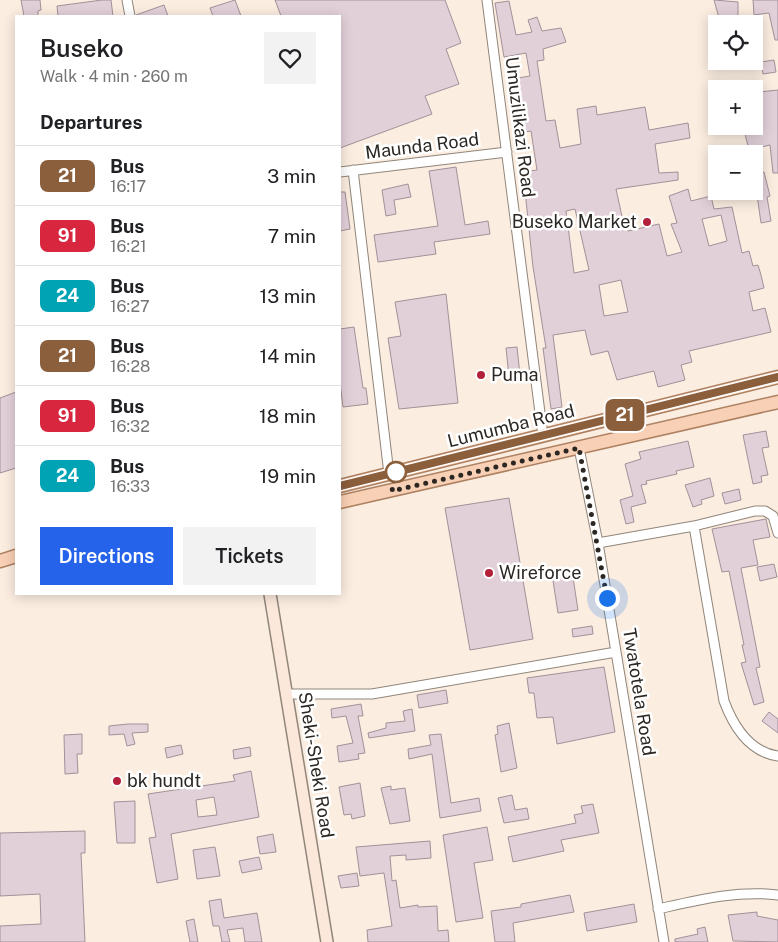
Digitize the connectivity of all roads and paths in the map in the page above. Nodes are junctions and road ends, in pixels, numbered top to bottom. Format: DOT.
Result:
graph roads {
  1 [pos="127,0"];
  2 [pos="487,0"];
  3 [pos="130,15"];
  4 [pos="507,152"];
  5 [pos="353,170"];
  6 [pos="341,172"];
  7 [pos="778,377"];
  8 [pos="778,402"];
  9 [pos="543,436"];
  10 [pos="579,448"];
  11 [pos="389,474"];
  12 [pos="341,486"];
  13 [pos="341,502"];
  14 [pos="694,526"];
  15 [pos="778,533"];
  16 [pos="598,543"];
  17 [pos="15,556"];
  18 [pos="0,561"];
  19 [pos="15,565"];
  20 [pos="0,570"];
  21 [pos="270,595"];
  22 [pos="616,652"];
  23 [pos="287,694"];
  24 [pos="778,756"];
  25 [pos="778,895"];
  26 [pos="658,909"];
  27 [pos="327,942"];
  28 [pos="664,942"];
  1 -- 3 [label="street"];
  2 -- 4 [label="street, Umuzilikazi Road"];
  4 -- 5 [label="street, Maunda Road"];
  4 -- 9 [label="street, Umuzilikazi Road"];
  5 -- 6 [label="street, Maunda Road"];
  5 -- 11 [label="street"];
  7 -- 9 [label="main road, Lumumba Road"];
  8 -- 10 [label="main road, Lumumba Road"];
  9 -- 11 [label="main road, Lumumba Road"];
  10 -- 13 [label="main road, Lumumba Road"];
  10 -- 16 [label="street, Twatotela Road"];
  11 -- 12 [label="main road, Lumumba Road"];
  14 -- 15 [label="street"];
  14 -- 16 [label="street"];
  14 -- 24 [label="street"];
  16 -- 22 [label="street, Twatotela Road"];
  17 -- 18 [label="main road"];
  19 -- 20 [label="main road"];
  21 -- 23 [label="street, Sheki-Sheki Road"];
  22 -- 23 [label="street"];
  22 -- 26 [label="street, Twatotela Road"];
  23 -- 27 [label="street, Sheki-Sheki Road"];
  25 -- 26 [label="street"];
  26 -- 28 [label="street, Twatotela Road"];
}
